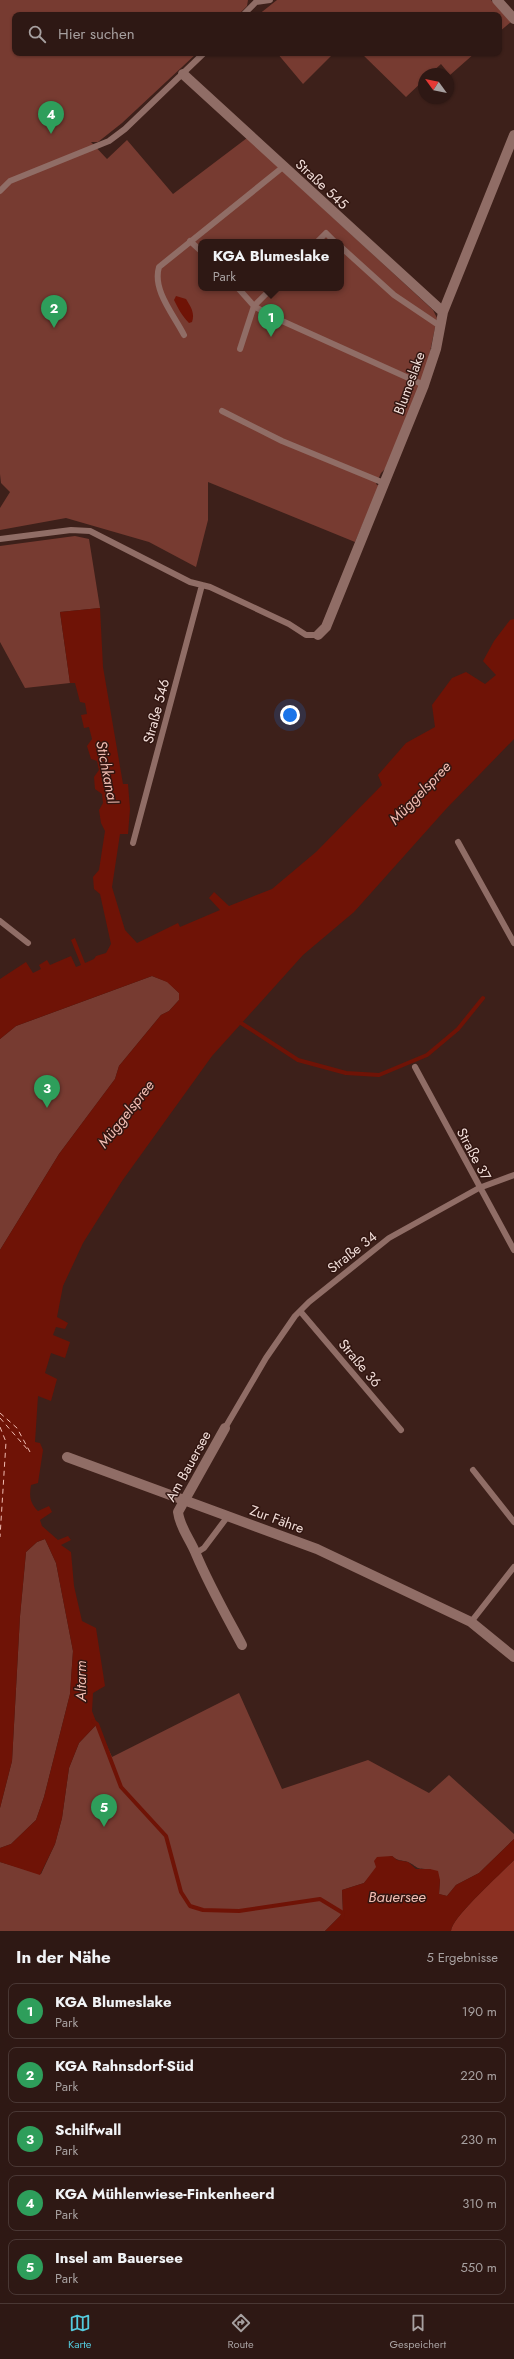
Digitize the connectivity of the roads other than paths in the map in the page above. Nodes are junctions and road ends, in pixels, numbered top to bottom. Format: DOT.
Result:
graph roads {
  1 [pos="270,0"];
  2 [pos="497,0"];
  3 [pos="255,1"];
  4 [pos="246,12"];
  5 [pos="514,19"];
  6 [pos="201,56"];
  7 [pos="183,74"];
  8 [pos="514,135"];
  9 [pos="283,167"];
  10 [pos="0,191"];
  11 [pos="320,239"];
  12 [pos="332,239"];
  13 [pos="190,241"];
  14 [pos="198,248"];
  15 [pos="344,250"];
  16 [pos="241,291"];
  17 [pos="269,291"];
  18 [pos="254,306"];
  19 [pos="443,312"];
  20 [pos="440,326"];
  21 [pos="184,334"];
  22 [pos="240,349"];
  23 [pos="424,385"];
  24 [pos="222,411"];
  25 [pos="384,483"];
  26 [pos="0,540"];
  27 [pos="202,585"];
  28 [pos="318,635"];
  29 [pos="458,842"];
  30 [pos="133,844"];
  31 [pos="0,921"];
  32 [pos="28,943"];
  33 [pos="514,943"];
  34 [pos="415,1067"];
  35 [pos="514,1175"];
  36 [pos="479,1188"];
  37 [pos="514,1250"];
  38 [pos="300,1311"];
  39 [pos="245,1395"];
  40 [pos="225,1428"];
  41 [pos="401,1430"];
  42 [pos="67,1457"];
  43 [pos="473,1470"];
  44 [pos="185,1500"];
  45 [pos="228,1516"];
  46 [pos="514,1522"];
  47 [pos="196,1553"];
  48 [pos="514,1567"];
  49 [pos="472,1622"];
  50 [pos="242,1646"];
  51 [pos="514,1657"];
  1 -- 3 [label="lane"];
  2 -- 5 [label="street"];
  3 -- 4 [label="lane"];
  6 -- 7 [label="lane"];
  7 -- 9 [label="street, Straße 545"];
  7 -- 10 [label="lane"];
  8 -- 19 [label="street, Blumeslake"];
  9 -- 13 [label="lane"];
  9 -- 19 [label="street, Straße 545"];
  11 -- 12 [label="lane"];
  13 -- 14 [label="lane"];
  13 -- 21 [label="lane"];
  15 -- 20 [label="lane"];
  16 -- 18 [label="lane"];
  17 -- 18 [label="lane"];
  18 -- 22 [label="lane"];
  18 -- 23 [label="lane"];
  19 -- 20 [label="street, Blumeslake"];
  20 -- 23 [label="street, Blumeslake"];
  23 -- 25 [label="street, Blumeslake"];
  24 -- 25 [label="lane"];
  25 -- 28 [label="street, Blumeslake"];
  26 -- 27 [label="lane"];
  27 -- 28 [label="lane"];
  27 -- 30 [label="lane, Straße 546"];
  29 -- 33 [label="lane"];
  31 -- 32 [label="lane"];
  34 -- 36 [label="lane, Straße 37"];
  35 -- 36 [label="lane, Straße 34"];
  36 -- 37 [label="lane, Straße 37"];
  36 -- 38 [label="lane, Straße 34"];
  38 -- 39 [label="lane, Straße 34"];
  38 -- 41 [label="lane, Straße 36"];
  39 -- 40 [label="lane, Am Bauersee"];
  40 -- 44 [label="street, Am Bauersee"];
  42 -- 44 [label="street, Zur Fähre"];
  43 -- 46 [label="lane"];
  44 -- 45 [label="street, Zur Fähre"];
  44 -- 47 [label="street, Am Bauersee"];
  45 -- 47 [label="lane"];
  45 -- 49 [label="street, Zur Fähre"];
  47 -- 50 [label="street, Am Bauersee"];
  48 -- 49 [label="lane"];
  49 -- 51 [label="street, Zur Fähre"];
}
